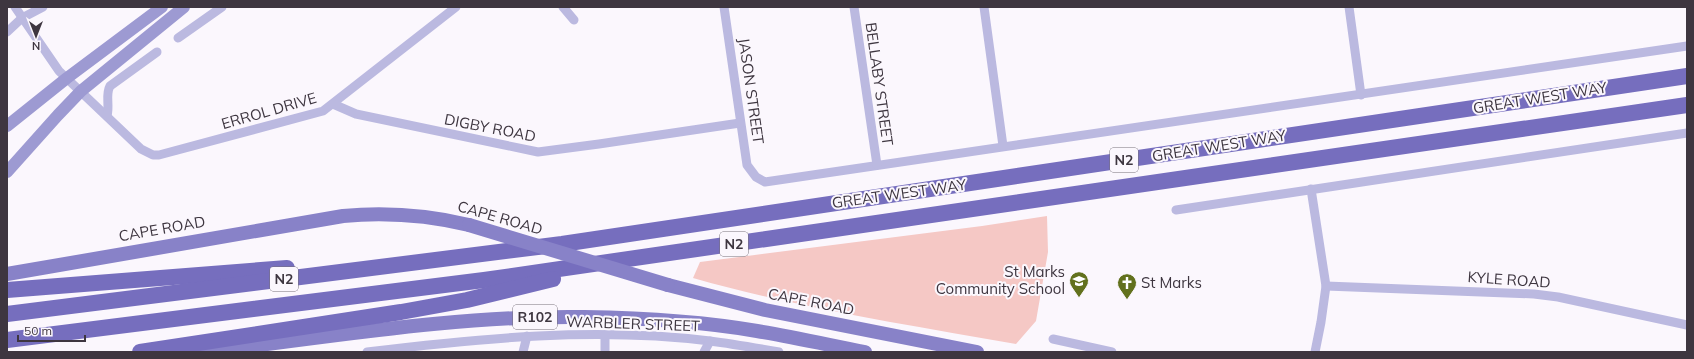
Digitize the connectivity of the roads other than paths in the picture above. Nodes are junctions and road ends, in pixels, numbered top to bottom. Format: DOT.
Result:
graph roads {
  1 [pos="15,7"];
  2 [pos="43,7"];
  3 [pos="162,7"];
  4 [pos="184,7"];
  5 [pos="222,7"];
  6 [pos="456,7"];
  7 [pos="563,7"];
  8 [pos="724,7"];
  9 [pos="854,7"];
  10 [pos="984,7"];
  11 [pos="1350,7"];
  12 [pos="22,18"];
  13 [pos="574,20"];
  14 [pos="7,32"];
  15 [pos="178,38"];
  16 [pos="1687,46"];
  17 [pos="157,52"];
  18 [pos="1687,76"];
  19 [pos="67,78"];
  20 [pos="81,91"];
  21 [pos="1361,94"];
  22 [pos="333,104"];
  23 [pos="1687,105"];
  24 [pos="107,116"];
  25 [pos="740,123"];
  26 [pos="7,126"];
  27 [pos="1687,133"];
  28 [pos="1003,146"];
  29 [pos="877,165"];
  30 [pos="7,172"];
  31 [pos="756,177"];
  32 [pos="1311,189"];
  33 [pos="1176,210"];
  34 [pos="562,244"];
  35 [pos="648,256"];
  36 [pos="7,274"];
  37 [pos="1326,286"];
  38 [pos="7,290"];
  39 [pos="7,314"];
  40 [pos="1687,325"];
  41 [pos="605,335"];
  42 [pos="527,336"];
  43 [pos="1053,339"];
  44 [pos="7,340"];
  45 [pos="710,341"];
  46 [pos="398,350"];
  47 [pos="140,352"];
  48 [pos="204,352"];
  49 [pos="366,352"];
  50 [pos="522,352"];
  51 [pos="605,352"];
  52 [pos="704,352"];
  53 [pos="779,352"];
  54 [pos="865,352"];
  55 [pos="977,352"];
  56 [pos="1112,352"];
  57 [pos="1315,352"];
  1 -- 12 [label="street, ERROL DRIVE"];
  2 -- 12 [label="street"];
  3 -- 19 [label="main road"];
  4 -- 20 [label="main road"];
  5 -- 15 [label="street"];
  6 -- 22 [label="street, ERROL DRIVE"];
  7 -- 13 [label="street"];
  8 -- 25 [label="street, JASON STREET"];
  9 -- 29 [label="street, BELLABY STREET"];
  10 -- 28 [label="street"];
  11 -- 21 [label="street"];
  12 -- 14 [label="street"];
  12 -- 19 [label="street, ERROL DRIVE"];
  16 -- 21 [label="street, GREAT WEST WAY"];
  17 -- 24 [label="street"];
  18 -- 34 [label="highway, GREAT WEST WAY / N2"];
  19 -- 20 [label="street, ERROL DRIVE"];
  19 -- 26 [label="main road"];
  20 -- 24 [label="street, ERROL DRIVE"];
  20 -- 30 [label="main road"];
  21 -- 28 [label="street, GREAT WEST WAY"];
  22 -- 24 [label="street, ERROL DRIVE"];
  22 -- 25 [label="street, DIGBY ROAD"];
  23 -- 35 [label="highway, GREAT WEST WAY / N2"];
  25 -- 31 [label="street, JASON STREET"];
  27 -- 32 [label="street"];
  28 -- 29 [label="street, GREAT WEST WAY"];
  29 -- 31 [label="street, GREAT WEST WAY"];
  32 -- 33 [label="street"];
  32 -- 37 [label="street"];
  34 -- 38 [label="highway"];
  34 -- 39 [label="highway, N2"];
  35 -- 44 [label="highway, N2"];
  35 -- 47 [label="highway"];
  36 -- 55 [label="main road, CAPE ROAD, bridge"];
  37 -- 40 [label="street, KYLE ROAD"];
  37 -- 57 [label="street"];
  41 -- 42 [label="street, WARBLER STREET"];
  41 -- 45 [label="street, WARBLER STREET"];
  41 -- 51 [label="street"];
  42 -- 46 [label="street, WARBLER STREET"];
  42 -- 50 [label="street"];
  43 -- 56 [label="street"];
  45 -- 52 [label="street"];
  45 -- 53 [label="street, WARBLER STREET"];
  46 -- 49 [label="street, WARBLER STREET"];
  48 -- 54 [label="main road, R102"];
}
